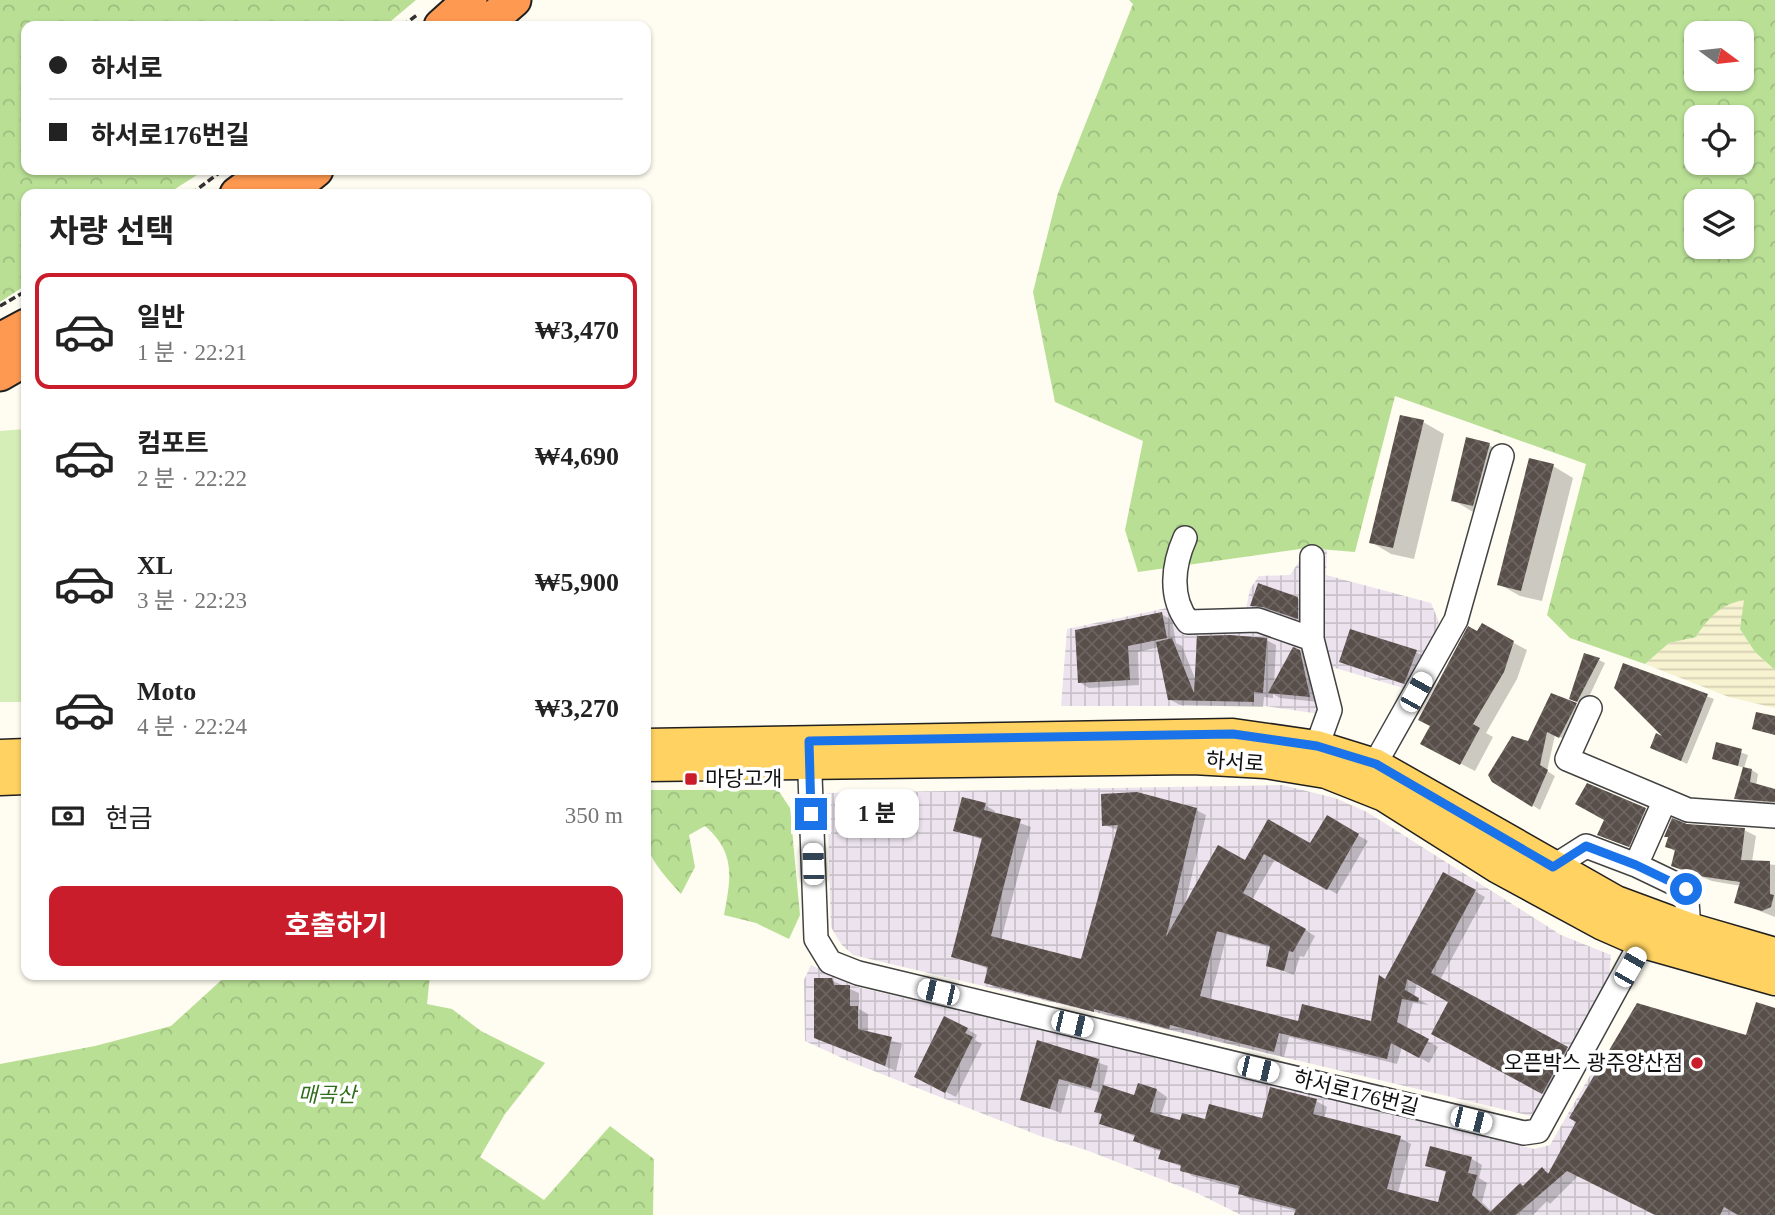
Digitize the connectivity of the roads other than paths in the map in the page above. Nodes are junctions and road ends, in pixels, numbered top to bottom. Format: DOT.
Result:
graph roads {
  1 [pos="470,0"];
  2 [pos="514,0"];
  3 [pos="447,21"];
  4 [pos="490,21"];
  5 [pos="263,175"];
  6 [pos="310,175"];
  7 [pos="244,189"];
  8 [pos="292,189"];
  9 [pos="21,329"];
  10 [pos="0,340"];
  11 [pos="21,362"];
  12 [pos="0,374"];
  13 [pos="1502,456"];
  14 [pos="1185,538"];
  15 [pos="1312,557"];
  16 [pos="1312,639"];
  17 [pos="1590,708"];
  18 [pos="651,744"];
  19 [pos="1317,746"];
  20 [pos="809,752"];
  21 [pos="21,754"];
  22 [pos="0,755"];
  23 [pos="1376,764"];
  24 [pos="651,766"];
  25 [pos="21,779"];
  26 [pos="0,780"];
  27 [pos="1664,802"];
  28 [pos="1775,816"];
  29 [pos="1636,865"];
  30 [pos="1553,867"];
  31 [pos="1689,928"];
  32 [pos="1649,930"];
  33 [pos="1775,953"];
  34 [pos="1775,980"];
  1 -- 3 [label="highway"];
  2 -- 4 [label="highway"];
  5 -- 7 [label="highway"];
  6 -- 8 [label="highway"];
  9 -- 10 [label="highway"];
  11 -- 12 [label="highway"];
  13 -- 23 [label="street"];
  14 -- 16 [label="street"];
  15 -- 16 [label="street"];
  16 -- 19 [label="street"];
  17 -- 27 [label="street"];
  18 -- 20 [label="main road, 하서로"];
  19 -- 20 [label="main road, 하서로"];
  19 -- 23 [label="main road, 하서로"];
  20 -- 24 [label="main road, 하서로"];
  20 -- 32 [label="main road, 하서로"];
  20 -- 32 [label="street, 하서로176번길"];
  21 -- 22 [label="main road"];
  23 -- 30 [label="main road, 하서로"];
  25 -- 26 [label="main road"];
  27 -- 28 [label="street"];
  27 -- 29 [label="street"];
  29 -- 30 [label="street"];
  29 -- 31 [label="street"];
  30 -- 32 [label="main road, 하서로"];
  31 -- 32 [label="main road, 하서로"];
  31 -- 33 [label="main road, 하서로"];
  32 -- 34 [label="main road, 하서로"];
}
